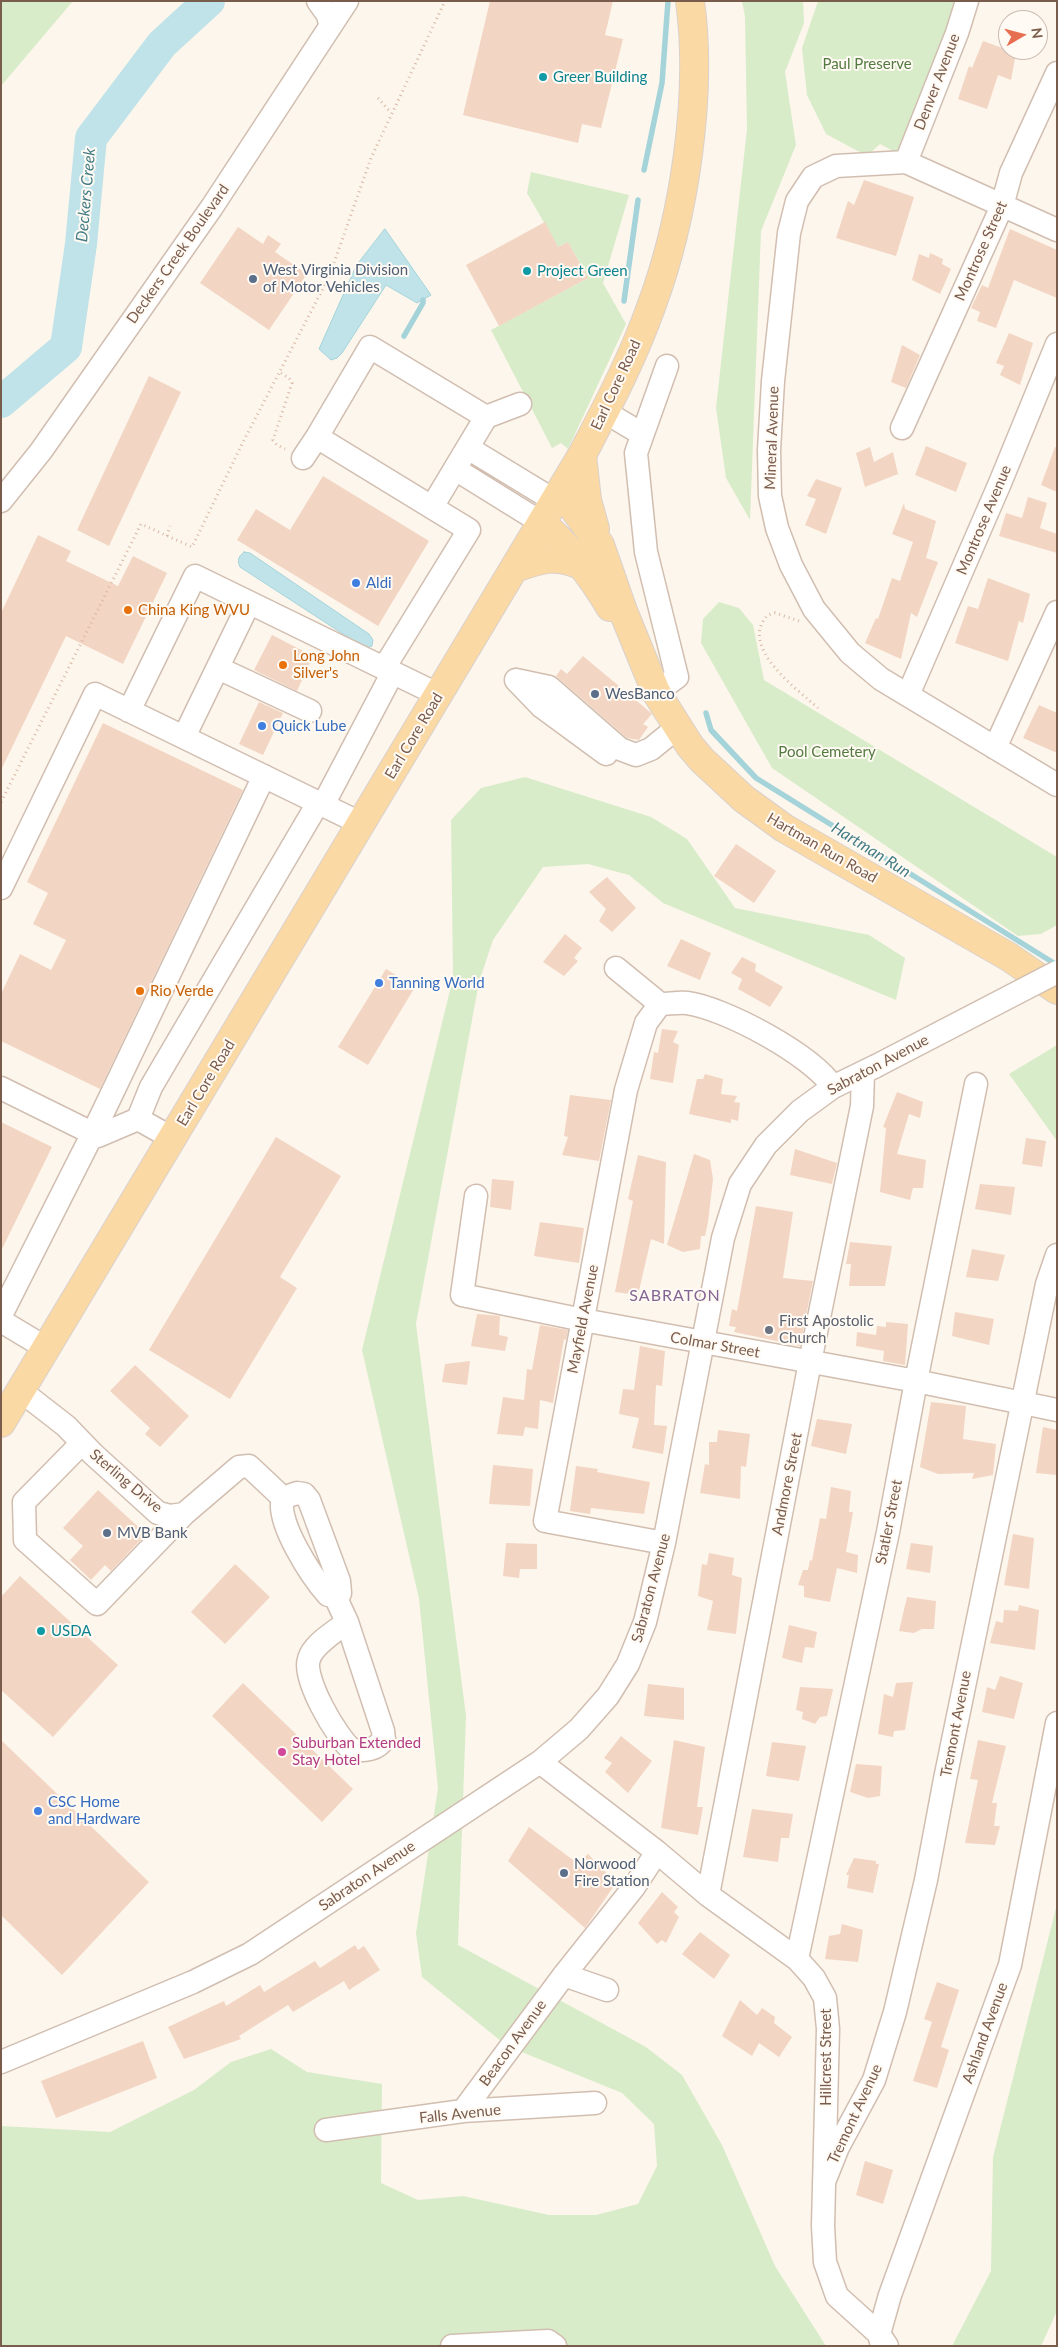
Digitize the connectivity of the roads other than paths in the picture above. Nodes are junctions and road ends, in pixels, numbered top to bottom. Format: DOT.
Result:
graph roads {
  1 [pos="318,1"];
  2 [pos="347,1"];
  3 [pos="690,1"];
  4 [pos="967,1"];
  5 [pos="330,24"];
  6 [pos="1057,74"];
  7 [pos="906,162"];
  8 [pos="1002,206"];
  9 [pos="1057,230"];
  10 [pos="1057,344"];
  11 [pos="667,366"];
  12 [pos="520,404"];
  13 [pos="605,412"];
  14 [pos="486,417"];
  15 [pos="902,428"];
  16 [pos="642,434"];
  17 [pos="317,437"];
  18 [pos="468,448"];
  19 [pos="297,455"];
  20 [pos="582,455"];
  21 [pos="455,469"];
  22 [pos="1,501"];
  23 [pos="553,505"];
  24 [pos="432,507"];
  25 [pos="600,545"];
  26 [pos="580,565"];
  27 [pos="515,568"];
  28 [pos="249,603"];
  29 [pos="1057,612"];
  30 [pos="639,652"];
  31 [pos="218,668"];
  32 [pos="388,670"];
  33 [pos="516,680"];
  34 [pos="656,692"];
  35 [pos="439,695"];
  36 [pos="908,695"];
  37 [pos="129,710"];
  38 [pos="310,711"];
  39 [pos="678,728"];
  40 [pos="184,737"];
  41 [pos="995,748"];
  42 [pos="264,776"];
  43 [pos="1057,785"];
  44 [pos="321,804"];
  45 [pos="362,824"];
  46 [pos="1,888"];
  47 [pos="616,968"];
  48 [pos="1057,972"];
  49 [pos="1057,990"];
  50 [pos="660,1004"];
  51 [pos="870,1070"];
  52 [pos="976,1084"];
  53 [pos="833,1087"];
  54 [pos="1,1088"];
  55 [pos="138,1119"];
  56 [pos="93,1133"];
  57 [pos="172,1138"];
  58 [pos="476,1196"];
  59 [pos="1057,1255"];
  60 [pos="10,1279"];
  61 [pos="1,1315"];
  62 [pos="583,1320"];
  63 [pos="1,1321"];
  64 [pos="703,1343"];
  65 [pos="46,1348"];
  66 [pos="810,1362"];
  67 [pos="916,1381"];
  68 [pos="20,1391"];
  69 [pos="1021,1403"];
  70 [pos="1057,1410"];
  71 [pos="1,1423"];
  72 [pos="82,1442"];
  73 [pos="283,1498"];
  74 [pos="184,1514"];
  75 [pos="664,1543"];
  76 [pos="335,1596"];
  77 [pos="347,1622"];
  78 [pos="1057,1723"];
  79 [pos="540,1762"];
  80 [pos="657,1852"];
  81 [pos="708,1896"];
  82 [pos="796,1959"];
  83 [pos="564,1975"];
  84 [pos="607,1990"];
  85 [pos="1,2062"];
  86 [pos="595,2103"];
  87 [pos="463,2111"];
  88 [pos="326,2130"];
  89 [pos="824,2182"];
  90 [pos="882,2342"];
  91 [pos="452,2346"];
  92 [pos="555,2346"];
  1 -- 5 [label="street"];
  2 -- 5 [label="street, Deckers Creek Boulevard"];
  3 -- 13 [label="main road, Earl Core Road"];
  4 -- 7 [label="street, Denver Avenue"];
  5 -- 22 [label="street, Deckers Creek Boulevard"];
  6 -- 8 [label="street, Montrose Street"];
  7 -- 8 [label="street"];
  7 -- 36 [label="street, Mineral Avenue"];
  8 -- 9 [label="street"];
  8 -- 15 [label="street, Montrose Street"];
  10 -- 36 [label="street, Montrose Avenue"];
  11 -- 16 [label="street"];
  12 -- 14 [label="street"];
  13 -- 16 [label="street"];
  13 -- 20 [label="main road, Earl Core Road"];
  14 -- 17 [label="street"];
  14 -- 18 [label="street"];
  16 -- 34 [label="street"];
  17 -- 19 [label="street"];
  17 -- 24 [label="street"];
  18 -- 21 [label="street"];
  18 -- 23 [label="street"];
  20 -- 23 [label="main road, Earl Core Road"];
  20 -- 25 [label="main road"];
  21 -- 23 [label="street"];
  21 -- 24 [label="street"];
  23 -- 25 [label="main road, Hartman Run Road"];
  23 -- 26 [label="main road, Hartman Run Road"];
  23 -- 27 [label="main road, Earl Core Road"];
  24 -- 32 [label="street"];
  25 -- 30 [label="main road, Hartman Run Road"];
  26 -- 27 [label="main road"];
  26 -- 30 [label="main road, Hartman Run Road"];
  27 -- 35 [label="main road, Earl Core Road"];
  28 -- 31 [label="street"];
  28 -- 32 [label="street"];
  28 -- 37 [label="street"];
  29 -- 41 [label="street"];
  30 -- 34 [label="main road, Hartman Run Road"];
  31 -- 38 [label="street"];
  31 -- 40 [label="street"];
  32 -- 35 [label="street"];
  32 -- 44 [label="street"];
  33 -- 39 [label="street"];
  34 -- 39 [label="main road, Hartman Run Road"];
  35 -- 45 [label="main road, Earl Core Road"];
  36 -- 41 [label="street, Mineral Avenue"];
  37 -- 40 [label="street"];
  37 -- 46 [label="street"];
  39 -- 49 [label="main road, Hartman Run Road"];
  40 -- 42 [label="street"];
  41 -- 43 [label="street, Mineral Avenue"];
  42 -- 44 [label="street"];
  42 -- 56 [label="street"];
  44 -- 45 [label="street"];
  44 -- 55 [label="street"];
  45 -- 57 [label="main road, Earl Core Road"];
  47 -- 50 [label="street"];
  48 -- 51 [label="street, Sabraton Avenue, bridge"];
  50 -- 53 [label="street"];
  50 -- 62 [label="street, Mayfield Avenue"];
  51 -- 53 [label="street, Sabraton Avenue"];
  51 -- 66 [label="street, Andmore Street"];
  52 -- 67 [label="street, Statler Street"];
  53 -- 64 [label="street, Sabraton Avenue"];
  54 -- 56 [label="street"];
  55 -- 56 [label="street"];
  55 -- 57 [label="street"];
  56 -- 60 [label="street"];
  57 -- 65 [label="main road, Earl Core Road"];
  58 -- 62 [label="street, Colmar Street"];
  59 -- 69 [label="street, Tremont Avenue"];
  60 -- 61 [label="street"];
  62 -- 64 [label="street, Colmar Street"];
  62 -- 75 [label="street, Mayfield Avenue"];
  63 -- 65 [label="street"];
  64 -- 66 [label="street, Colmar Street"];
  64 -- 75 [label="street, Sabraton Avenue"];
  65 -- 68 [label="main road, Earl Core Road"];
  66 -- 67 [label="street, Colmar Street"];
  66 -- 81 [label="street, Andmore Street"];
  67 -- 69 [label="street, Colmar Street"];
  67 -- 82 [label="street, Statler Street"];
  68 -- 71 [label="main road, Earl Core Road"];
  68 -- 72 [label="street, Sterling Drive"];
  69 -- 70 [label="street, Colmar Street"];
  69 -- 89 [label="street, Tremont Avenue"];
  72 -- 74 [label="street, Sterling Drive"];
  72 -- 74 [label="street"];
  73 -- 74 [label="street, Sterling Drive"];
  73 -- 76 [label="street"];
  73 -- 76 [label="street"];
  75 -- 79 [label="street, Sabraton Avenue"];
  76 -- 77 [label="street"];
  77 -- 77 [label="street"];
  78 -- 90 [label="street, Ashland Avenue"];
  79 -- 80 [label="street, Hillcrest Street"];
  79 -- 85 [label="street, Sabraton Avenue"];
  80 -- 81 [label="street, Hillcrest Street"];
  80 -- 83 [label="street, Beacon Avenue"];
  81 -- 82 [label="street, Hillcrest Street"];
  82 -- 89 [label="street, Hillcrest Street"];
  83 -- 84 [label="street"];
  83 -- 87 [label="street, Beacon Avenue"];
  86 -- 87 [label="street, Falls Avenue"];
  87 -- 88 [label="street, Falls Avenue"];
  89 -- 90 [label="street, Hillcrest Street"];
  91 -- 92 [label="street"];
}
